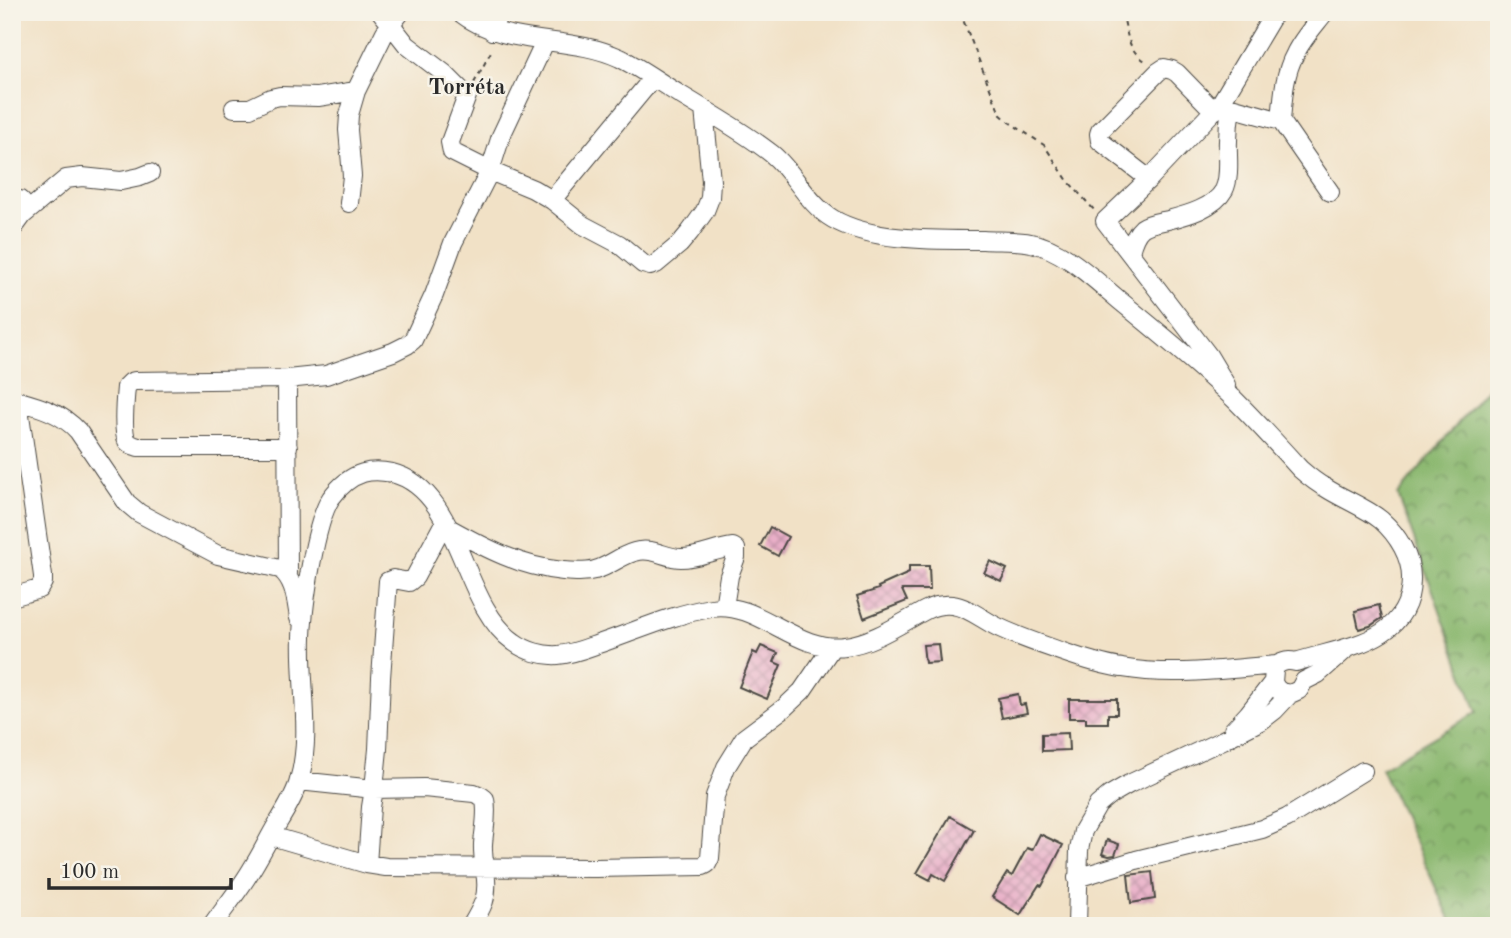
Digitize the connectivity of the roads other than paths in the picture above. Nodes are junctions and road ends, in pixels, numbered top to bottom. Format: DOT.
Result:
graph roads {
  1 [pos="459,12"];
  2 [pos="499,12"];
  3 [pos="1275,12"];
  4 [pos="1325,12"];
  5 [pos="391,16"];
  6 [pos="497,33"];
  7 [pos="545,42"];
  8 [pos="653,78"];
  9 [pos="356,90"];
  10 [pos="234,108"];
  11 [pos="1222,108"];
  12 [pos="704,109"];
  13 [pos="1281,121"];
  14 [pos="491,171"];
  15 [pos="150,173"];
  16 [pos="1149,179"];
  17 [pos="1330,192"];
  18 [pos="552,200"];
  19 [pos="12,202"];
  20 [pos="349,203"];
  21 [pos="29,209"];
  22 [pos="12,230"];
  23 [pos="1130,252"];
  24 [pos="287,379"];
  25 [pos="1232,397"];
  26 [pos="15,400"];
  27 [pos="288,447"];
  28 [pos="447,525"];
  29 [pos="288,574"];
  30 [pos="12,597"];
  31 [pos="724,607"];
  32 [pos="302,634"];
  33 [pos="832,647"];
  34 [pos="1346,649"];
  35 [pos="1296,662"];
  36 [pos="1274,675"];
  37 [pos="1304,681"];
  38 [pos="1290,694"];
  39 [pos="1223,740"];
  40 [pos="1363,771"];
  41 [pos="299,781"];
  42 [pos="374,789"];
  43 [pos="271,836"];
  44 [pos="367,864"];
  45 [pos="485,868"];
  46 [pos="1077,878"];
  47 [pos="212,926"];
  48 [pos="471,926"];
  49 [pos="1077,926"];
  1 -- 6 [label="street"];
  2 -- 6 [label="street"];
  3 -- 11 [label="street"];
  4 -- 13 [label="street"];
  5 -- 9 [label="street"];
  5 -- 14 [label="street"];
  6 -- 7 [label="street"];
  7 -- 8 [label="street"];
  7 -- 14 [label="street"];
  8 -- 12 [label="street"];
  8 -- 18 [label="street"];
  9 -- 10 [label="street"];
  9 -- 20 [label="street"];
  11 -- 13 [label="street"];
  11 -- 16 [label="street"];
  11 -- 16 [label="street"];
  11 -- 23 [label="street"];
  12 -- 18 [label="street"];
  12 -- 25 [label="street"];
  13 -- 17 [label="street"];
  14 -- 18 [label="street"];
  14 -- 24 [label="street"];
  15 -- 21 [label="street"];
  16 -- 23 [label="street"];
  19 -- 21 [label="street"];
  21 -- 22 [label="street"];
  23 -- 25 [label="street"];
  24 -- 27 [label="street"];
  24 -- 27 [label="street"];
  25 -- 34 [label="street"];
  26 -- 29 [label="street"];
  26 -- 30 [label="street"];
  27 -- 29 [label="street"];
  28 -- 31 [label="street"];
  28 -- 31 [label="street"];
  28 -- 32 [label="street"];
  28 -- 42 [label="street"];
  29 -- 32 [label="street"];
  31 -- 33 [label="street"];
  32 -- 41 [label="street"];
  33 -- 36 [label="street"];
  33 -- 45 [label="street"];
  34 -- 35 [label="street"];
  34 -- 37 [label="street"];
  35 -- 36 [label="street"];
  35 -- 37 [label="street"];
  36 -- 38 [label="street"];
  36 -- 39 [label="street"];
  37 -- 38 [label="street"];
  38 -- 39 [label="street"];
  39 -- 46 [label="street"];
  40 -- 46 [label="street"];
  41 -- 42 [label="street"];
  41 -- 43 [label="street"];
  42 -- 44 [label="street"];
  42 -- 45 [label="street"];
  43 -- 44 [label="street"];
  43 -- 47 [label="street"];
  44 -- 45 [label="street"];
  45 -- 48 [label="street"];
  46 -- 49 [label="street"];
}
